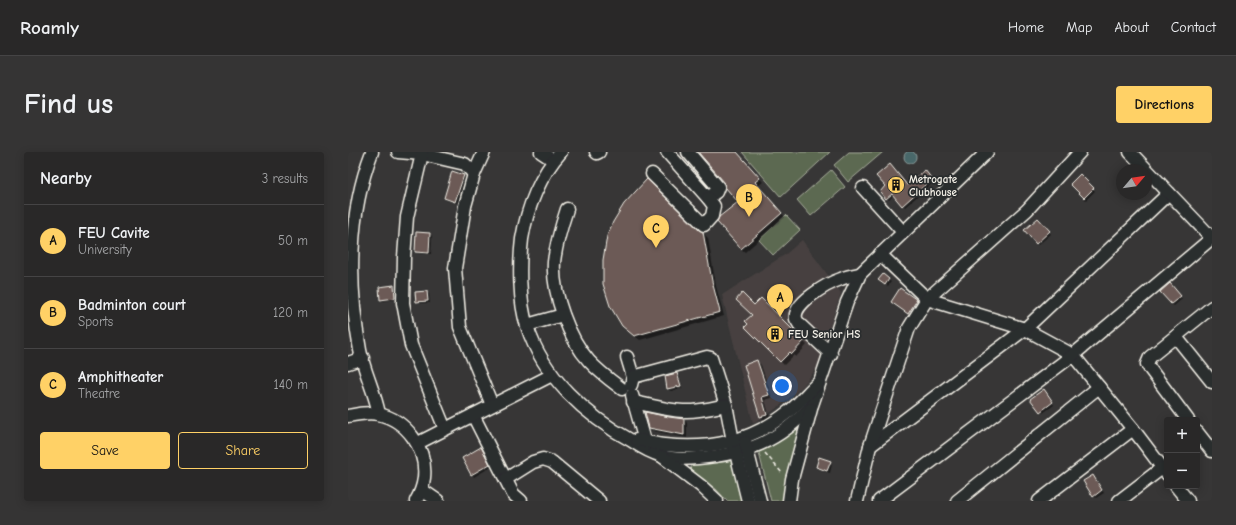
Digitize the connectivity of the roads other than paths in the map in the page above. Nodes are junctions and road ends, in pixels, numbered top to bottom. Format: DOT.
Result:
graph roads {
  1 [pos="372,152"];
  2 [pos="398,152"];
  3 [pos="456,152"];
  4 [pos="484,152"];
  5 [pos="541,152"];
  6 [pos="596,152"];
  7 [pos="599,152"];
  8 [pos="668,152"];
  9 [pos="671,152"];
  10 [pos="688,152"];
  11 [pos="987,152"];
  12 [pos="1080,152"];
  13 [pos="1130,152"];
  14 [pos="422,154"];
  15 [pos="557,156"];
  16 [pos="465,164"];
  17 [pos="474,174"];
  18 [pos="652,174"];
  19 [pos="863,188"];
  20 [pos="1170,193"];
  21 [pos="708,198"];
  22 [pos="353,205"];
  23 [pos="567,209"];
  24 [pos="903,232"];
  25 [pos="1212,238"];
  26 [pos="880,254"];
  27 [pos="350,257"];
  28 [pos="860,274"];
  29 [pos="927,299"];
  30 [pos="1212,307"];
  31 [pos="351,308"];
  32 [pos="563,315"];
  33 [pos="527,325"];
  34 [pos="1025,329"];
  35 [pos="1176,337"];
  36 [pos="831,354"];
  37 [pos="1073,355"];
  38 [pos="627,357"];
  39 [pos="362,358"];
  40 [pos="348,363"];
  41 [pos="552,375"];
  42 [pos="820,380"];
  43 [pos="1212,382"];
  44 [pos="1099,387"];
  45 [pos="630,389"];
  46 [pos="726,405"];
  47 [pos="812,405"];
  48 [pos="492,406"];
  49 [pos="379,414"];
  50 [pos="473,415"];
  51 [pos="348,416"];
  52 [pos="1186,417"];
  53 [pos="445,429"];
  54 [pos="1133,429"];
  55 [pos="1200,436"];
  56 [pos="418,443"];
  57 [pos="644,444"];
  58 [pos="740,445"];
  59 [pos="870,446"];
  60 [pos="1212,451"];
  61 [pos="662,456"];
  62 [pos="1164,470"];
  63 [pos="1164,472"];
  64 [pos="506,479"];
  65 [pos="1178,489"];
  66 [pos="422,490"];
  67 [pos="416,501"];
  68 [pos="438,501"];
  69 [pos="520,501"];
  70 [pos="599,501"];
  71 [pos="717,501"];
  72 [pos="748,501"];
  73 [pos="760,501"];
  74 [pos="789,501"];
  75 [pos="857,501"];
  76 [pos="878,501"];
  77 [pos="957,501"];
  78 [pos="1039,501"];
  79 [pos="1119,501"];
  80 [pos="1188,501"];
  1 -- 22 [label="street"];
  2 -- 14 [label="street"];
  3 -- 16 [label="street"];
  4 -- 17 [label="street"];
  5 -- 15 [label="street"];
  6 -- 7 [label="street"];
  8 -- 9 [label="street"];
  8 -- 21 [label="street"];
  10 -- 21 [label="street"];
  11 -- 24 [label="street"];
  12 -- 29 [label="street"];
  13 -- 20 [label="street"];
  14 -- 16 [label="street"];
  14 -- 53 [label="street"];
  15 -- 33 [label="street"];
  16 -- 17 [label="street"];
  17 -- 48 [label="street"];
  18 -- 21 [label="street"];
  19 -- 24 [label="street"];
  20 -- 25 [label="street"];
  20 -- 34 [label="street"];
  22 -- 27 [label="street"];
  23 -- 32 [label="street"];
  24 -- 26 [label="street"];
  25 -- 37 [label="street"];
  26 -- 28 [label="street"];
  26 -- 29 [label="street"];
  27 -- 31 [label="street"];
  28 -- 36 [label="street"];
  28 -- 36 [label="street"];
  29 -- 34 [label="street"];
  29 -- 59 [label="street"];
  30 -- 35 [label="street"];
  31 -- 39 [label="street"];
  32 -- 33 [label="street"];
  32 -- 45 [label="street"];
  33 -- 41 [label="street"];
  34 -- 37 [label="street"];
  34 -- 59 [label="street"];
  35 -- 43 [label="street"];
  35 -- 52 [label="street"];
  36 -- 42 [label="street"];
  37 -- 44 [label="street"];
  37 -- 76 [label="street"];
  38 -- 45 [label="street"];
  39 -- 40 [label="street"];
  39 -- 49 [label="street"];
  41 -- 48 [label="street"];
  41 -- 57 [label="street"];
  42 -- 47 [label="street"];
  42 -- 58 [label="street"];
  44 -- 54 [label="street"];
  44 -- 77 [label="street"];
  45 -- 46 [label="street"];
  45 -- 46 [label="street"];
  45 -- 57 [label="street"];
  46 -- 58 [label="street"];
  47 -- 58 [label="street"];
  47 -- 74 [label="street"];
  48 -- 50 [label="street"];
  49 -- 51 [label="street"];
  49 -- 56 [label="street"];
  50 -- 53 [label="street"];
  50 -- 64 [label="street"];
  53 -- 56 [label="street"];
  54 -- 62 [label="street"];
  54 -- 78 [label="street"];
  55 -- 60 [label="street"];
  56 -- 66 [label="street"];
  57 -- 58 [label="street"];
  57 -- 61 [label="street"];
  58 -- 61 [label="street"];
  58 -- 72 [label="street"];
  58 -- 73 [label="street"];
  59 -- 75 [label="street"];
  61 -- 71 [label="street"];
  63 -- 79 [label="street"];
  64 -- 69 [label="street"];
  64 -- 70 [label="street"];
  65 -- 80 [label="street"];
  66 -- 67 [label="street"];
  66 -- 68 [label="street"];
}
